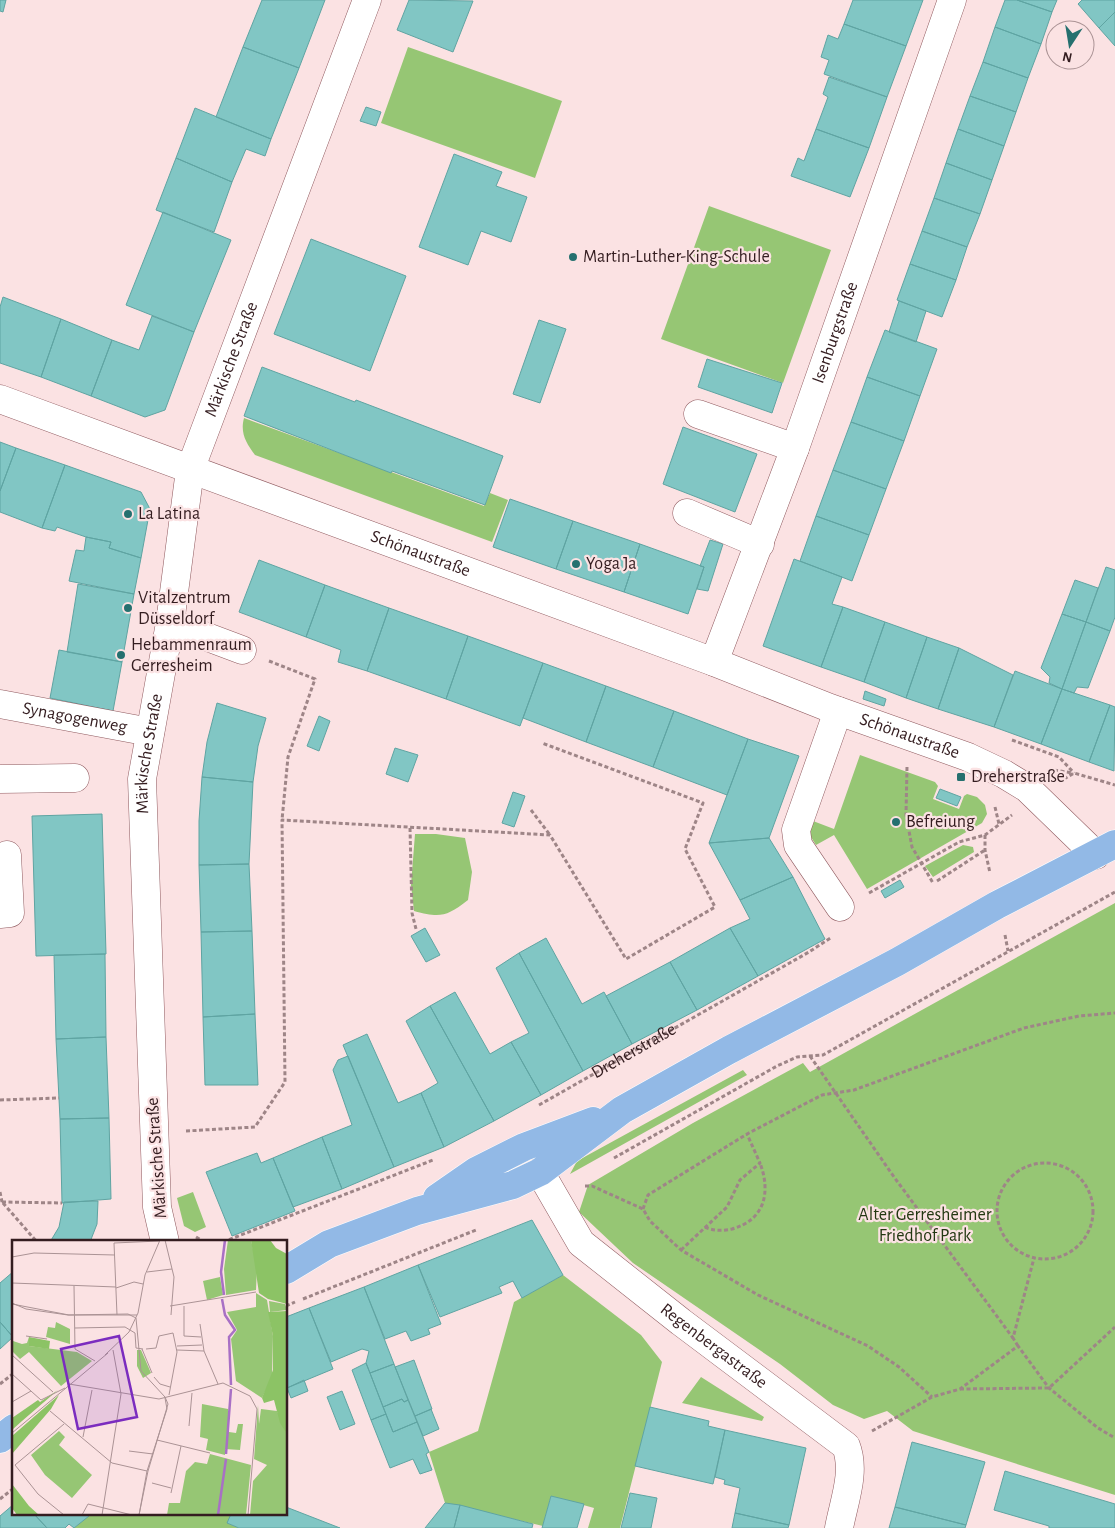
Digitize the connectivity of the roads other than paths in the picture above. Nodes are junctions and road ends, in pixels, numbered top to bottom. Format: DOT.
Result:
graph roads {
  1 [pos="366,0"];
  2 [pos="952,0"];
  3 [pos="0,399"];
  4 [pos="698,414"];
  5 [pos="795,448"];
  6 [pos="190,470"];
  7 [pos="687,514"];
  8 [pos="760,544"];
  9 [pos="170,622"];
  10 [pos="242,650"];
  11 [pos="714,662"];
  12 [pos="0,704"];
  13 [pos="838,711"];
  14 [pos="150,732"];
  15 [pos="74,778"];
  16 [pos="0,779"];
  17 [pos="1105,849"];
  18 [pos="7,855"];
  19 [pos="846,911"];
  20 [pos="0,914"];
  21 [pos="622,1110"];
  22 [pos="540,1172"];
  23 [pos="417,1211"];
  24 [pos="165,1240"];
  25 [pos="329,1244"];
  26 [pos="288,1251"];
  27 [pos="288,1269"];
  28 [pos="12,1430"];
  29 [pos="0,1439"];
  30 [pos="839,1528"];
  1 -- 6 [label="street, Märkische Straße"];
  2 -- 5 [label="street, Isenburgstraße"];
  3 -- 6 [label="street, Schönaustraße"];
  4 -- 5 [label="street"];
  5 -- 8 [label="street, Isenburgstraße"];
  6 -- 9 [label="street, Märkische Straße"];
  6 -- 11 [label="street, Schönaustraße"];
  7 -- 8 [label="street"];
  8 -- 11 [label="street, Isenburgstraße"];
  9 -- 10 [label="street"];
  9 -- 14 [label="street, Märkische Straße"];
  11 -- 13 [label="street, Schönaustraße"];
  12 -- 14 [label="street, Synagogenweg"];
  13 -- 17 [label="street, Schönaustraße"];
  13 -- 19 [label="street, Schönaustraße"];
  14 -- 24 [label="street, Märkische Straße"];
  15 -- 16 [label="street"];
  17 -- 21 [label="main road"];
  18 -- 20 [label="street"];
  21 -- 22 [label="main road"];
  21 -- 23 [label="main road"];
  22 -- 23 [label="main road"];
  22 -- 30 [label="street, Regenbergastraße"];
  23 -- 25 [label="main road"];
  25 -- 26 [label="main road"];
  25 -- 27 [label="main road"];
  28 -- 29 [label="main road"];
}
